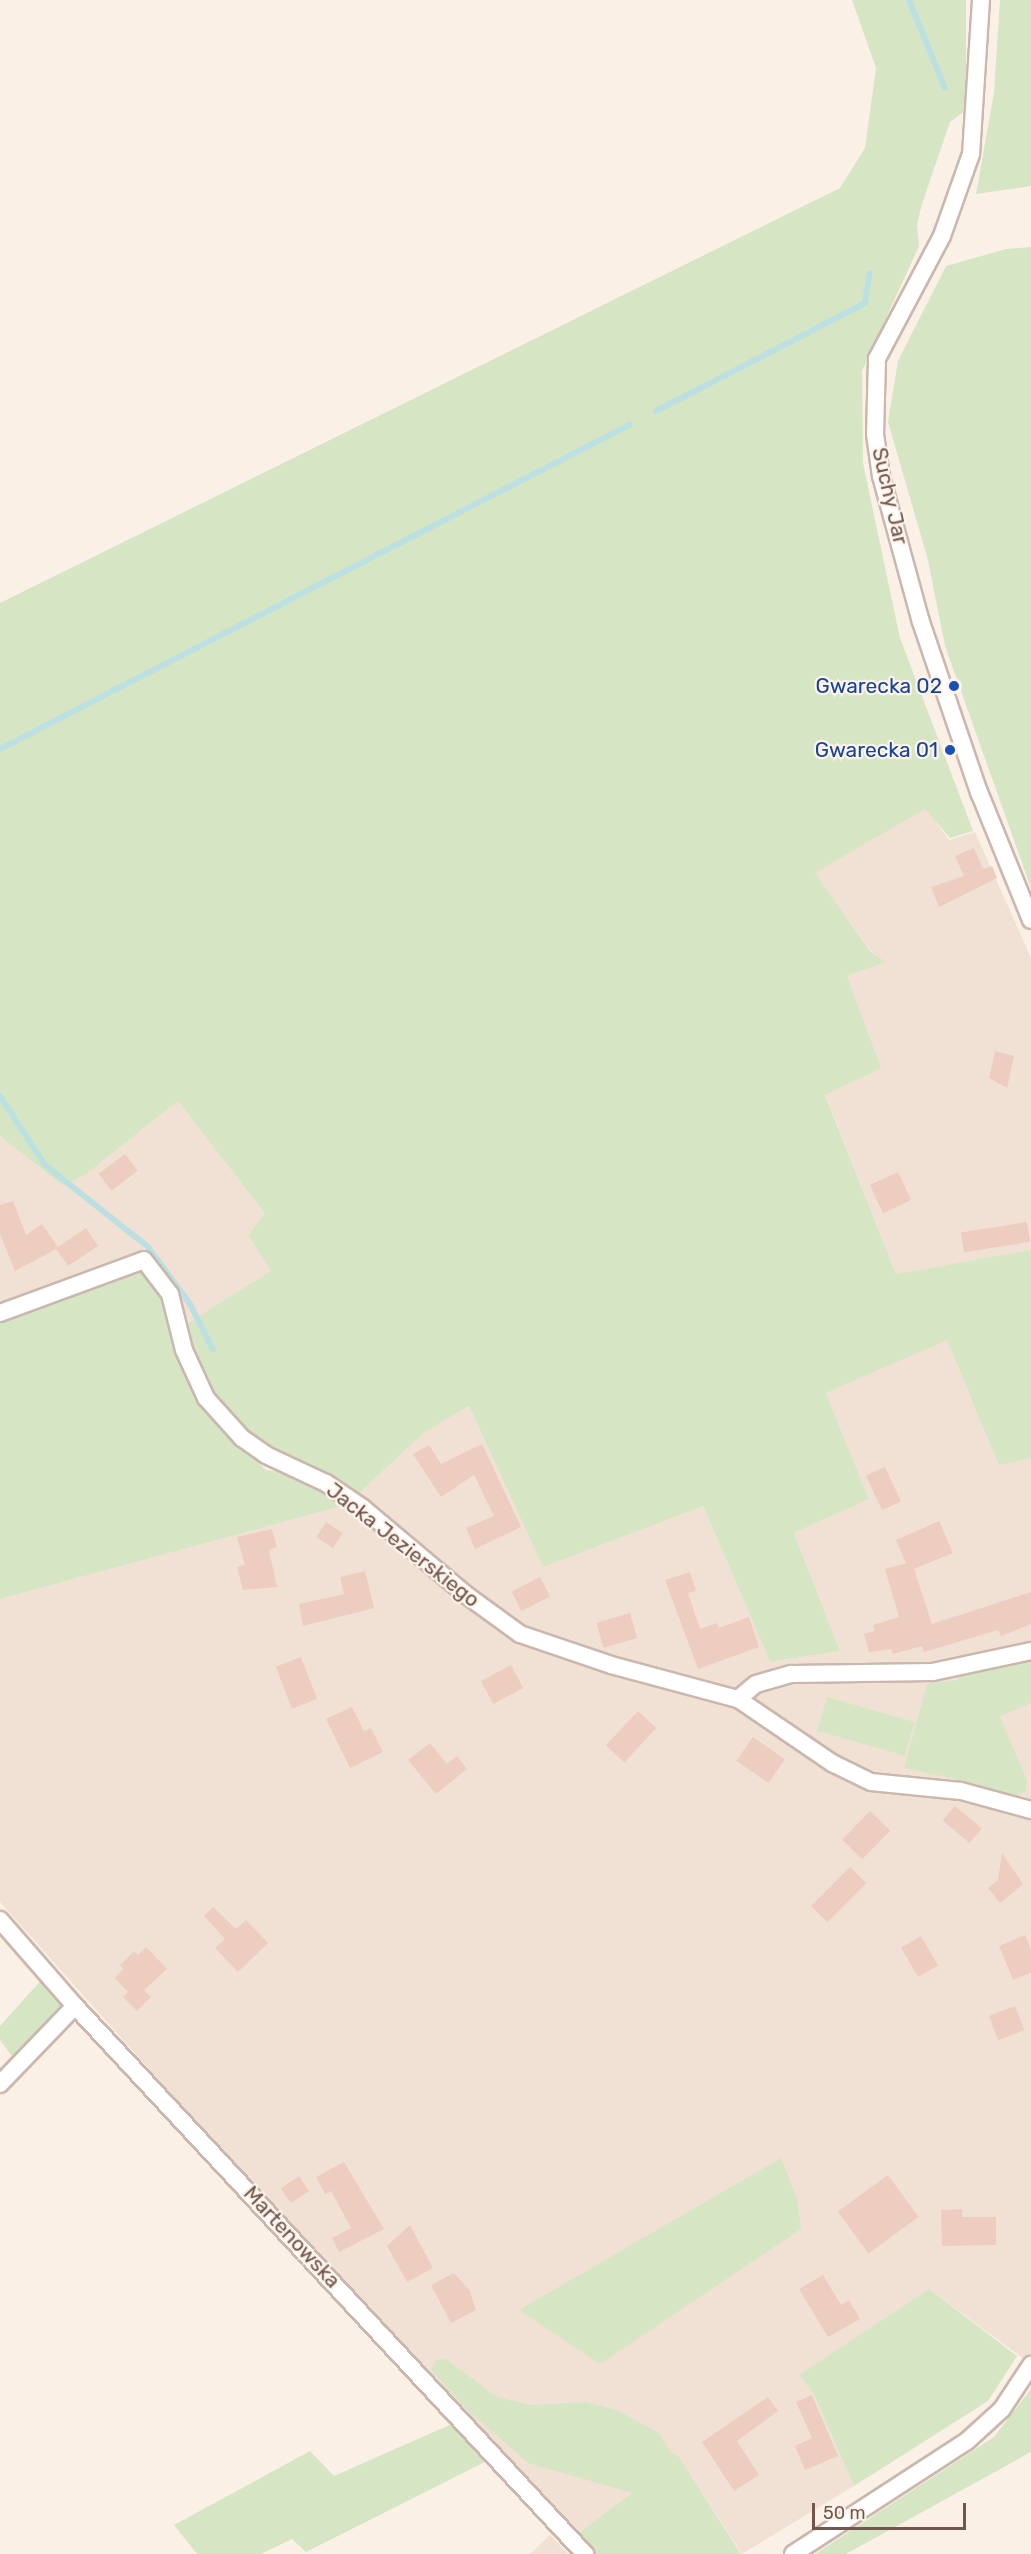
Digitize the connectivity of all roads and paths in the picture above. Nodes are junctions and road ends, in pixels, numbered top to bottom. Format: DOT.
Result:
graph roads {
  1 [pos="981,0"];
  2 [pos="1031,920"];
  3 [pos="0,1313"];
  4 [pos="1031,1651"];
  5 [pos="738,1699"];
  6 [pos="1031,1810"];
  7 [pos="0,1920"];
  8 [pos="75,2006"];
  9 [pos="0,2084"];
  10 [pos="1031,2365"];
  11 [pos="585,2554"];
  12 [pos="793,2554"];
  1 -- 2 [label="street, Suchy Jar"];
  3 -- 5 [label="street, Jacka Jezierskiego"];
  4 -- 5 [label="street"];
  5 -- 6 [label="street"];
  7 -- 8 [label="street, Martenowska"];
  8 -- 9 [label="street"];
  8 -- 11 [label="street, Martenowska"];
  10 -- 12 [label="street"];
}
